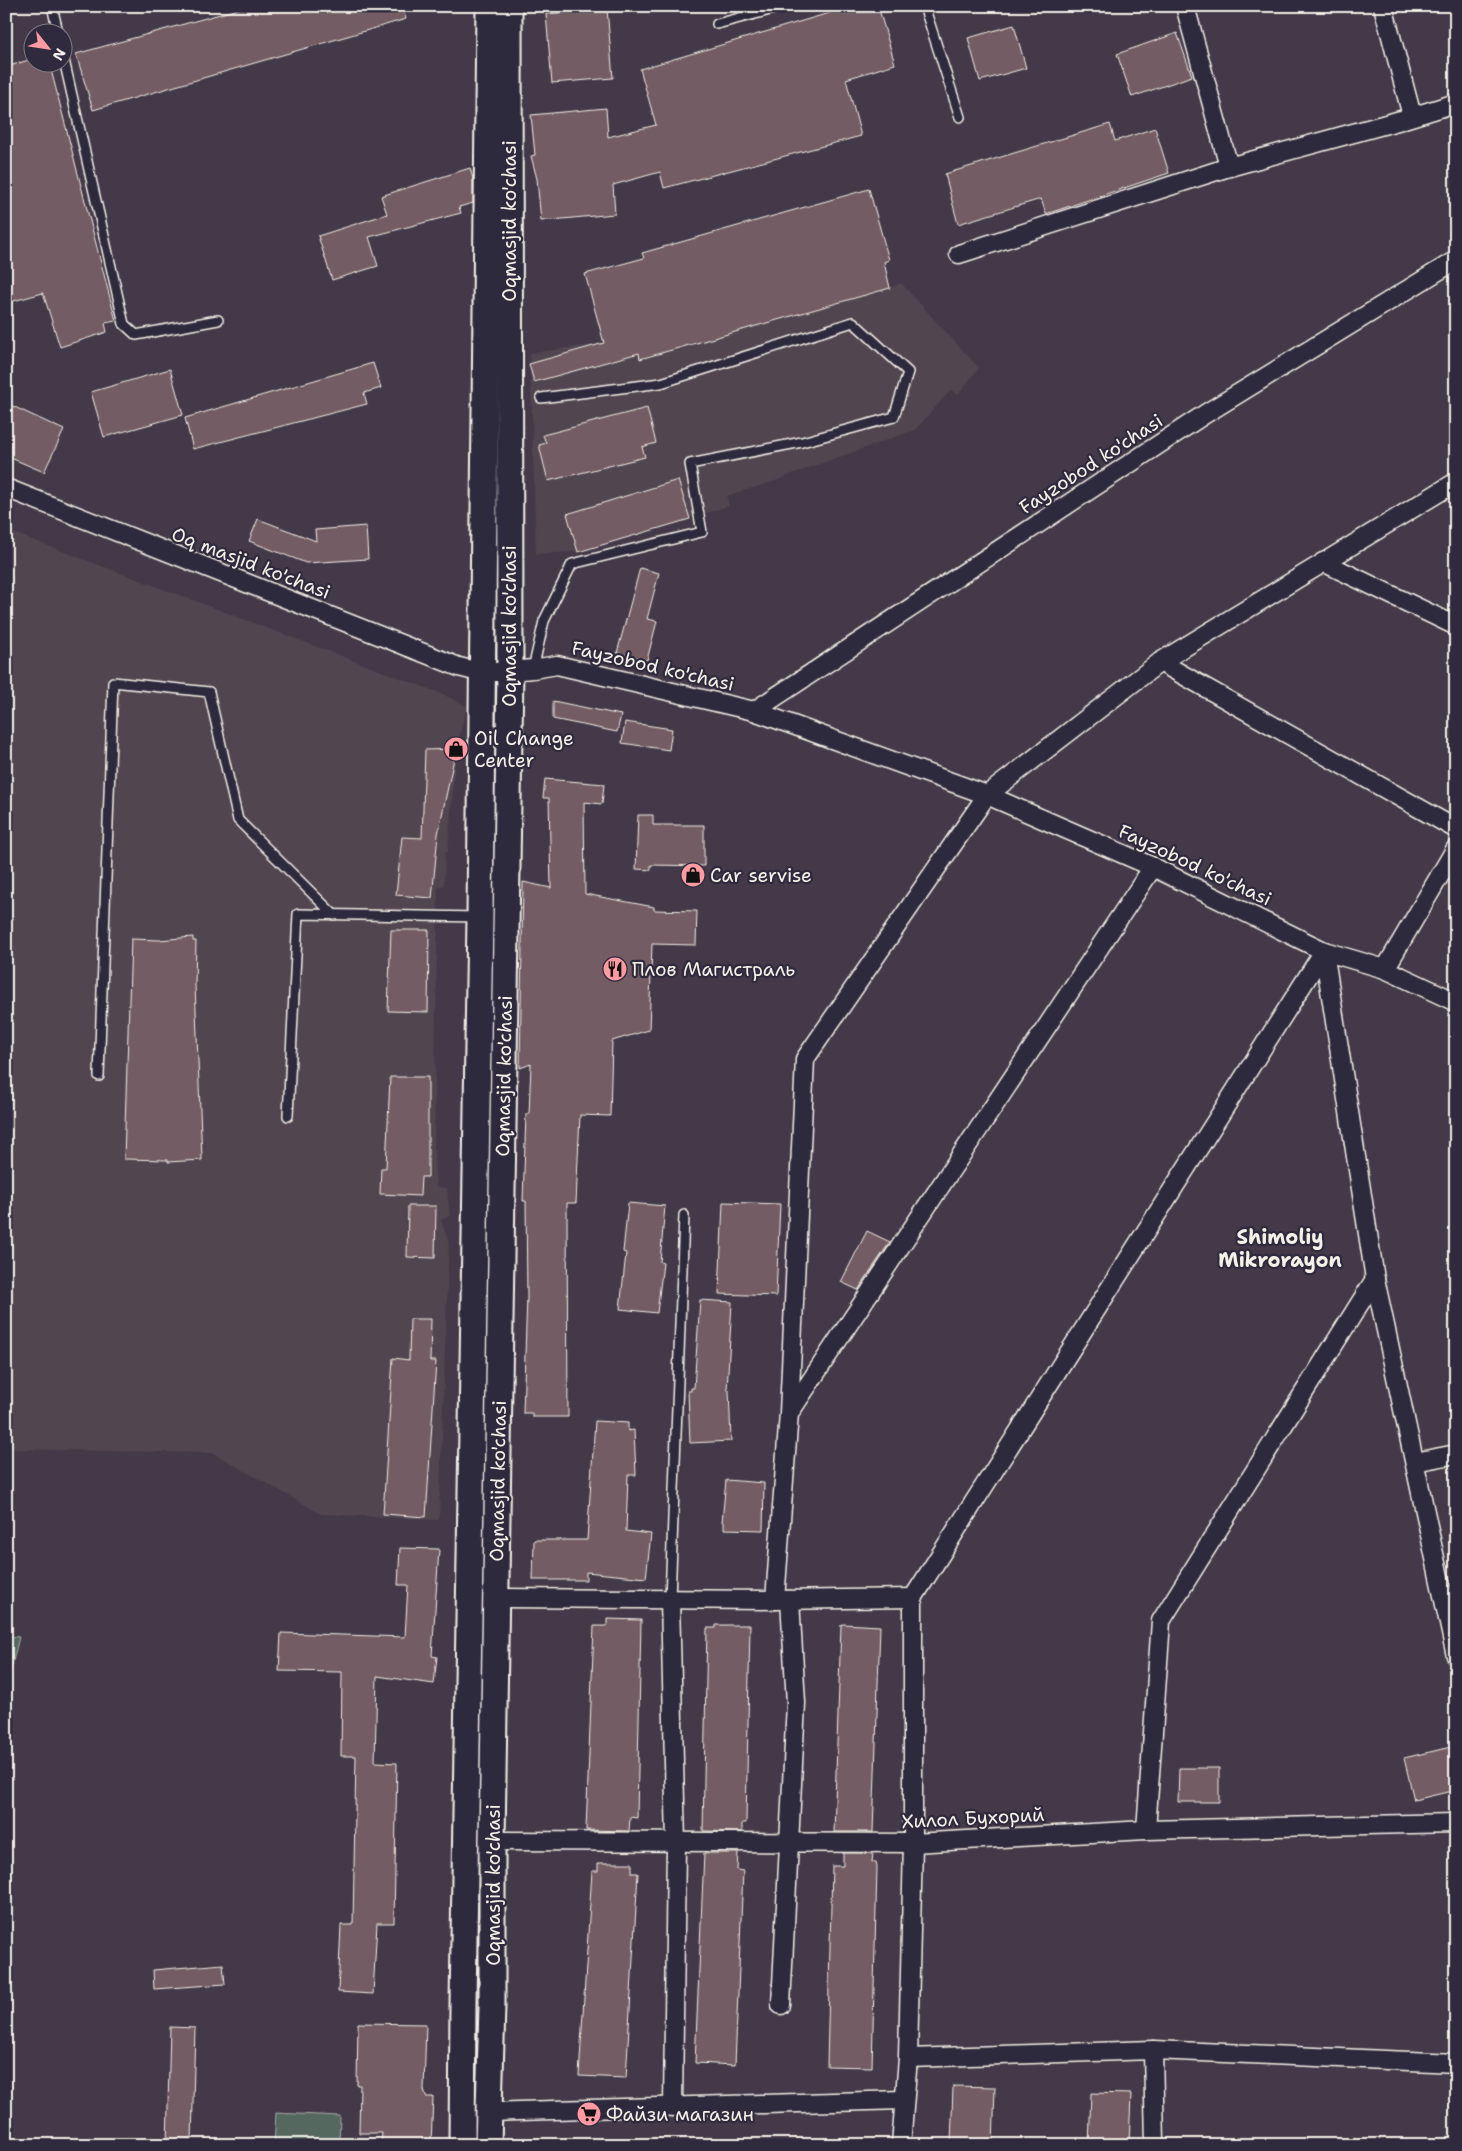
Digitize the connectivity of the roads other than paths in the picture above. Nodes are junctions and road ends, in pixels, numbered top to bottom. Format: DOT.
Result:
graph roads {
  1 [pos="52,6"];
  2 [pos="489,6"];
  3 [pos="509,6"];
  4 [pos="785,6"];
  5 [pos="924,6"];
  6 [pos="1185,6"];
  7 [pos="1383,6"];
  8 [pos="56,22"];
  9 [pos="717,24"];
  10 [pos="67,72"];
  11 [pos="1456,103"];
  12 [pos="1412,116"];
  13 [pos="960,117"];
  14 [pos="1228,167"];
  15 [pos="959,254"];
  16 [pos="1456,260"];
  17 [pos="218,320"];
  18 [pos="541,398"];
  19 [pos="1456,482"];
  20 [pos="6,488"];
  21 [pos="1323,562"];
  22 [pos="1456,626"];
  23 [pos="1160,662"];
  24 [pos="522,670"];
  25 [pos="483,673"];
  26 [pos="754,711"];
  27 [pos="987,795"];
  28 [pos="1456,829"];
  29 [pos="1456,848"];
  30 [pos="1153,867"];
  31 [pos="334,914"];
  32 [pos="480,917"];
  33 [pos="1324,951"];
  34 [pos="1386,968"];
  35 [pos="1456,1002"];
  36 [pos="99,1076"];
  37 [pos="288,1116"];
  38 [pos="684,1215"];
  39 [pos="1375,1279"];
  40 [pos="789,1413"];
  41 [pos="1456,1454"];
  42 [pos="1415,1462"];
  43 [pos="496,1598"];
  44 [pos="913,1598"];
  45 [pos="670,1600"];
  46 [pos="782,1600"];
  47 [pos="1456,1656"];
  48 [pos="1456,1823"];
  49 [pos="1146,1830"];
  50 [pos="492,1841"];
  51 [pos="676,1843"];
  52 [pos="913,1843"];
  53 [pos="789,1844"];
  54 [pos="463,2004"];
  55 [pos="781,2005"];
  56 [pos="492,2006"];
  57 [pos="1152,2050"];
  58 [pos="908,2058"];
  59 [pos="1456,2064"];
  60 [pos="903,2100"];
  61 [pos="673,2107"];
  62 [pos="488,2112"];
  63 [pos="462,2145"];
  64 [pos="488,2145"];
  65 [pos="901,2145"];
  66 [pos="1154,2145"];
  1 -- 8 [label="lane"];
  2 -- 25 [label="main road, Oqmasjid ko'chasi"];
  3 -- 24 [label="main road, Oqmasjid ko'chasi"];
  4 -- 9 [label="lane"];
  5 -- 13 [label="lane"];
  6 -- 14 [label="street"];
  7 -- 12 [label="street"];
  10 -- 17 [label="lane"];
  11 -- 12 [label="street"];
  12 -- 14 [label="street"];
  14 -- 15 [label="street"];
  16 -- 26 [label="street, Fayzobod ko'chasi"];
  18 -- 24 [label="lane"];
  19 -- 21 [label="street"];
  20 -- 25 [label="street, Oq masjid ko'chasi"];
  21 -- 22 [label="street"];
  21 -- 23 [label="street"];
  23 -- 27 [label="street"];
  23 -- 28 [label="street"];
  24 -- 25 [label="street, Fayzobod ko'chasi"];
  24 -- 26 [label="street, Fayzobod ko'chasi"];
  24 -- 43 [label="main road, Oqmasjid ko'chasi"];
  25 -- 32 [label="main road, Oqmasjid ko'chasi"];
  26 -- 27 [label="street, Fayzobod ko'chasi"];
  27 -- 30 [label="street, Fayzobod ko'chasi"];
  27 -- 40 [label="street"];
  29 -- 34 [label="street"];
  30 -- 33 [label="street, Fayzobod ko'chasi"];
  30 -- 40 [label="street"];
  31 -- 32 [label="lane"];
  31 -- 36 [label="lane"];
  31 -- 37 [label="lane"];
  32 -- 54 [label="main road, Oqmasjid ko'chasi"];
  33 -- 34 [label="street, Fayzobod ko'chasi"];
  33 -- 39 [label="street"];
  33 -- 44 [label="street"];
  34 -- 35 [label="street, Fayzobod ko'chasi"];
  38 -- 45 [label="lane"];
  39 -- 42 [label="street"];
  39 -- 49 [label="street"];
  40 -- 46 [label="street"];
  41 -- 42 [label="street"];
  42 -- 47 [label="street"];
  43 -- 45 [label="street"];
  43 -- 50 [label="main road, Oqmasjid ko'chasi"];
  44 -- 46 [label="street"];
  44 -- 52 [label="street"];
  45 -- 46 [label="street"];
  45 -- 51 [label="street"];
  46 -- 53 [label="street"];
  48 -- 49 [label="street, Хилол Бухорий"];
  49 -- 52 [label="street, Хилол Бухорий"];
  50 -- 51 [label="street, Хилол Бухорий"];
  50 -- 56 [label="main road, Oqmasjid ko'chasi"];
  51 -- 53 [label="street, Хилол Бухорий"];
  51 -- 61 [label="street"];
  52 -- 53 [label="street, Хилол Бухорий"];
  52 -- 58 [label="street"];
  53 -- 55 [label="street"];
  54 -- 56 [label="main road"];
  54 -- 63 [label="main road, Oqmasjid ko'chasi"];
  56 -- 62 [label="main road, Oqmasjid ko'chasi"];
  57 -- 58 [label="street"];
  57 -- 59 [label="street"];
  57 -- 66 [label="street"];
  58 -- 60 [label="street"];
  60 -- 61 [label="street"];
  60 -- 65 [label="street"];
  61 -- 62 [label="street"];
  62 -- 64 [label="main road, Oqmasjid ko'chasi"];
}
